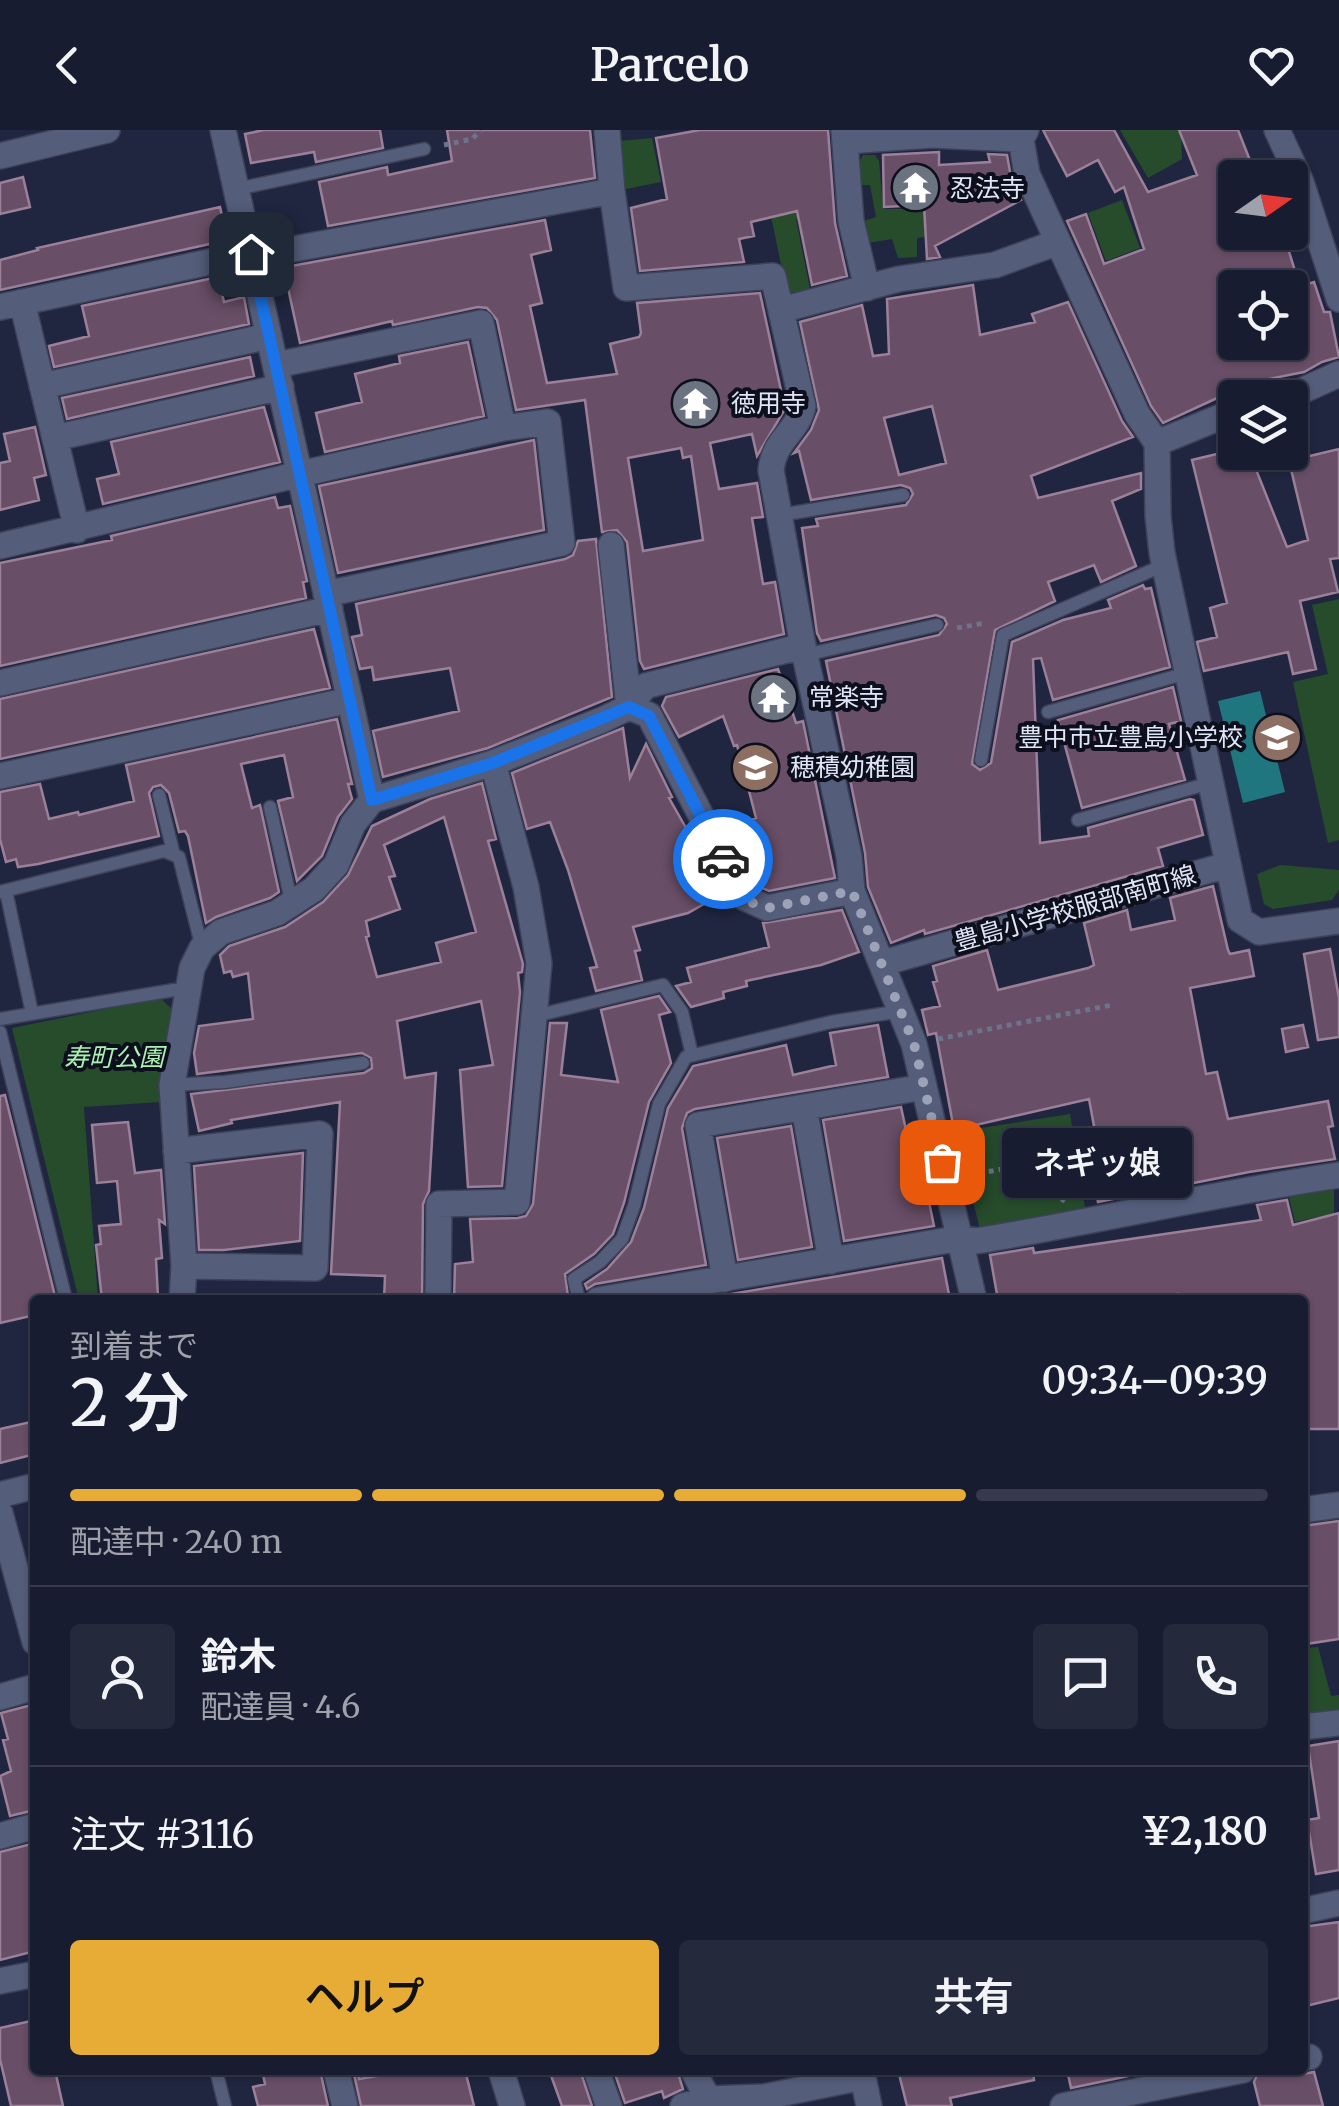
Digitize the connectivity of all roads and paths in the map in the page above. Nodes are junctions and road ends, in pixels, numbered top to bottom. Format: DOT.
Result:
graph roads {
  1 [pos="107,130"];
  2 [pos="223,130"];
  3 [pos="481,130"];
  4 [pos="607,130"];
  5 [pos="1277,130"];
  6 [pos="1023,134"];
  7 [pos="845,135"];
  8 [pos="424,150"];
  9 [pos="0,156"];
  10 [pos="237,189"];
  11 [pos="612,191"];
  12 [pos="1058,242"];
  13 [pos="251,254"];
  14 [pos="866,288"];
  15 [pos="1339,299"];
  16 [pos="11,304"];
  17 [pos="781,310"];
  18 [pos="269,336"];
  19 [pos="1339,374"];
  20 [pos="278,376"];
  21 [pos="42,386"];
  22 [pos="1308,388"];
  23 [pos="1218,418"];
  24 [pos="503,428"];
  25 [pos="56,438"];
  26 [pos="1157,443"];
  27 [pos="300,474"];
  28 [pos="903,495"];
  29 [pos="780,515"];
  30 [pos="78,530"];
  31 [pos="611,545"];
  32 [pos="0,546"];
  33 [pos="1164,565"];
  34 [pos="328,601"];
  35 [pos="937,625"];
  36 [pos="1003,635"];
  37 [pos="804,651"];
  38 [pos="1187,673"];
  39 [pos="0,683"];
  40 [pos="350,700"];
  41 [pos="629,707"];
  42 [pos="1048,712"];
  43 [pos="981,760"];
  44 [pos="493,763"];
  45 [pos="0,776"];
  46 [pos="1210,783"];
  47 [pos="159,795"];
  48 [pos="372,800"];
  49 [pos="270,807"];
  50 [pos="1078,820"];
  51 [pos="174,855"];
  52 [pos="1226,864"];
  53 [pos="3,891"];
  54 [pos="852,891"];
  55 [pos="292,905"];
  56 [pos="1339,921"];
  57 [pos="202,948"];
  58 [pos="883,963"];
  59 [pos="186,993"];
  60 [pos="1112,1005"];
  61 [pos="902,1010"];
  62 [pos="32,1014"];
  63 [pos="535,1016"];
  64 [pos="0,1019"];
  65 [pos="0,1032"];
  66 [pos="914,1044"];
  67 [pos="692,1055"];
  68 [pos="363,1063"];
  69 [pos="4,1068"];
  70 [pos="172,1085"];
  71 [pos="924,1086"];
  72 [pos="804,1107"];
  73 [pos="176,1150"];
  74 [pos="1339,1175"];
  75 [pos="960,1178"];
  76 [pos="1090,1222"];
  77 [pos="960,1238"];
  78 [pos="831,1261"];
  79 [pos="184,1266"];
  80 [pos="725,1279"];
  81 [pos="65,1295"];
  82 [pos="182,1295"];
  83 [pos="438,1295"];
  84 [pos="578,1295"];
  85 [pos="628,1295"];
  86 [pos="973,1295"];
  87 [pos="30,1487"];
  88 [pos="0,1495"];
  89 [pos="1339,1504"];
  90 [pos="1308,1509"];
  91 [pos="0,1514"];
  92 [pos="6,1559"];
  93 [pos="30,1628"];
  94 [pos="30,1688"];
  95 [pos="0,1697"];
  96 [pos="1339,1723"];
  97 [pos="1308,1726"];
  98 [pos="30,1827"];
  99 [pos="0,1836"];
  100 [pos="1339,1903"];
  101 [pos="1308,1910"];
  102 [pos="30,1975"];
  103 [pos="0,1981"];
  104 [pos="217,2075"];
  105 [pos="337,2075"];
  106 [pos="503,2075"];
  107 [pos="598,2075"];
  108 [pos="693,2075"];
  109 [pos="1220,2075"];
  110 [pos="1163,2087"];
  111 [pos="696,2103"];
  112 [pos="224,2106"];
  113 [pos="345,2106"];
  114 [pos="512,2106"];
  115 [pos="609,2106"];
  116 [pos="869,2106"];
  117 [pos="1063,2106"];
  1 -- 9 [label="street"];
  2 -- 10 [label="street"];
  3 -- 8 [label="path"];
  4 -- 11 [label="street"];
  5 -- 15 [label="street"];
  6 -- 7 [label="street"];
  6 -- 12 [label="street"];
  7 -- 14 [label="street"];
  8 -- 10 [label="lane"];
  10 -- 13 [label="street"];
  11 -- 13 [label="street"];
  11 -- 17 [label="street"];
  12 -- 14 [label="street"];
  12 -- 26 [label="street"];
  13 -- 16 [label="street"];
  13 -- 18 [label="street"];
  14 -- 17 [label="street"];
  16 -- 21 [label="street"];
  17 -- 29 [label="street"];
  18 -- 20 [label="street"];
  18 -- 21 [label="street"];
  19 -- 22 [label="street"];
  20 -- 24 [label="street"];
  20 -- 25 [label="street"];
  20 -- 27 [label="street"];
  21 -- 25 [label="street"];
  23 -- 26 [label="street"];
  24 -- 27 [label="street"];
  24 -- 34 [label="street"];
  25 -- 30 [label="street"];
  26 -- 33 [label="street, 豊島小学校服部南町線"];
  27 -- 30 [label="street"];
  27 -- 34 [label="street"];
  28 -- 29 [label="lane"];
  29 -- 37 [label="street"];
  30 -- 32 [label="street"];
  31 -- 41 [label="street"];
  33 -- 36 [label="lane"];
  33 -- 38 [label="street, 豊島小学校服部南町線"];
  34 -- 39 [label="street"];
  34 -- 40 [label="street"];
  35 -- 36 [label="path"];
  35 -- 37 [label="lane"];
  36 -- 43 [label="lane"];
  37 -- 41 [label="street"];
  37 -- 54 [label="street"];
  38 -- 42 [label="lane"];
  38 -- 46 [label="street, 豊島小学校服部南町線"];
  40 -- 45 [label="street"];
  40 -- 48 [label="street"];
  41 -- 44 [label="street"];
  41 -- 54 [label="street"];
  44 -- 48 [label="street"];
  44 -- 63 [label="street"];
  46 -- 50 [label="lane"];
  46 -- 52 [label="street, 豊島小学校服部南町線"];
  47 -- 51 [label="lane"];
  48 -- 55 [label="street"];
  49 -- 55 [label="lane"];
  51 -- 53 [label="lane"];
  51 -- 57 [label="lane"];
  52 -- 56 [label="street"];
  52 -- 58 [label="street, 豊島小学校服部南町線"];
  53 -- 62 [label="lane"];
  54 -- 58 [label="street"];
  55 -- 57 [label="street"];
  57 -- 59 [label="street"];
  58 -- 61 [label="street"];
  59 -- 62 [label="lane"];
  59 -- 70 [label="street"];
  60 -- 66 [label="path"];
  61 -- 66 [label="street"];
  61 -- 67 [label="lane"];
  62 -- 64 [label="lane"];
  63 -- 67 [label="lane"];
  63 -- 83 [label="street"];
  65 -- 69 [label="lane"];
  66 -- 71 [label="street"];
  67 -- 84 [label="lane"];
  68 -- 70 [label="lane"];
  69 -- 81 [label="lane"];
  70 -- 73 [label="street"];
  71 -- 72 [label="street"];
  71 -- 77 [label="street"];
  72 -- 78 [label="street"];
  72 -- 80 [label="street"];
  73 -- 79 [label="street"];
  73 -- 79 [label="street"];
  74 -- 76 [label="street"];
  75 -- 76 [label="path"];
  76 -- 77 [label="street"];
  77 -- 78 [label="street"];
  77 -- 86 [label="street"];
  78 -- 80 [label="street"];
  79 -- 82 [label="street"];
  80 -- 85 [label="street"];
  87 -- 88 [label="street"];
  89 -- 90 [label="street"];
  91 -- 92 [label="street"];
  92 -- 93 [label="street"];
  94 -- 95 [label="street"];
  96 -- 97 [label="street"];
  98 -- 99 [label="street"];
  100 -- 101 [label="street"];
  102 -- 103 [label="street"];
  104 -- 112 [label="lane"];
  105 -- 113 [label="street"];
  106 -- 114 [label="street"];
  107 -- 115 [label="street"];
  108 -- 111 [label="street"];
  109 -- 110 [label="street"];
  110 -- 117 [label="street"];
  111 -- 116 [label="street"];
}
